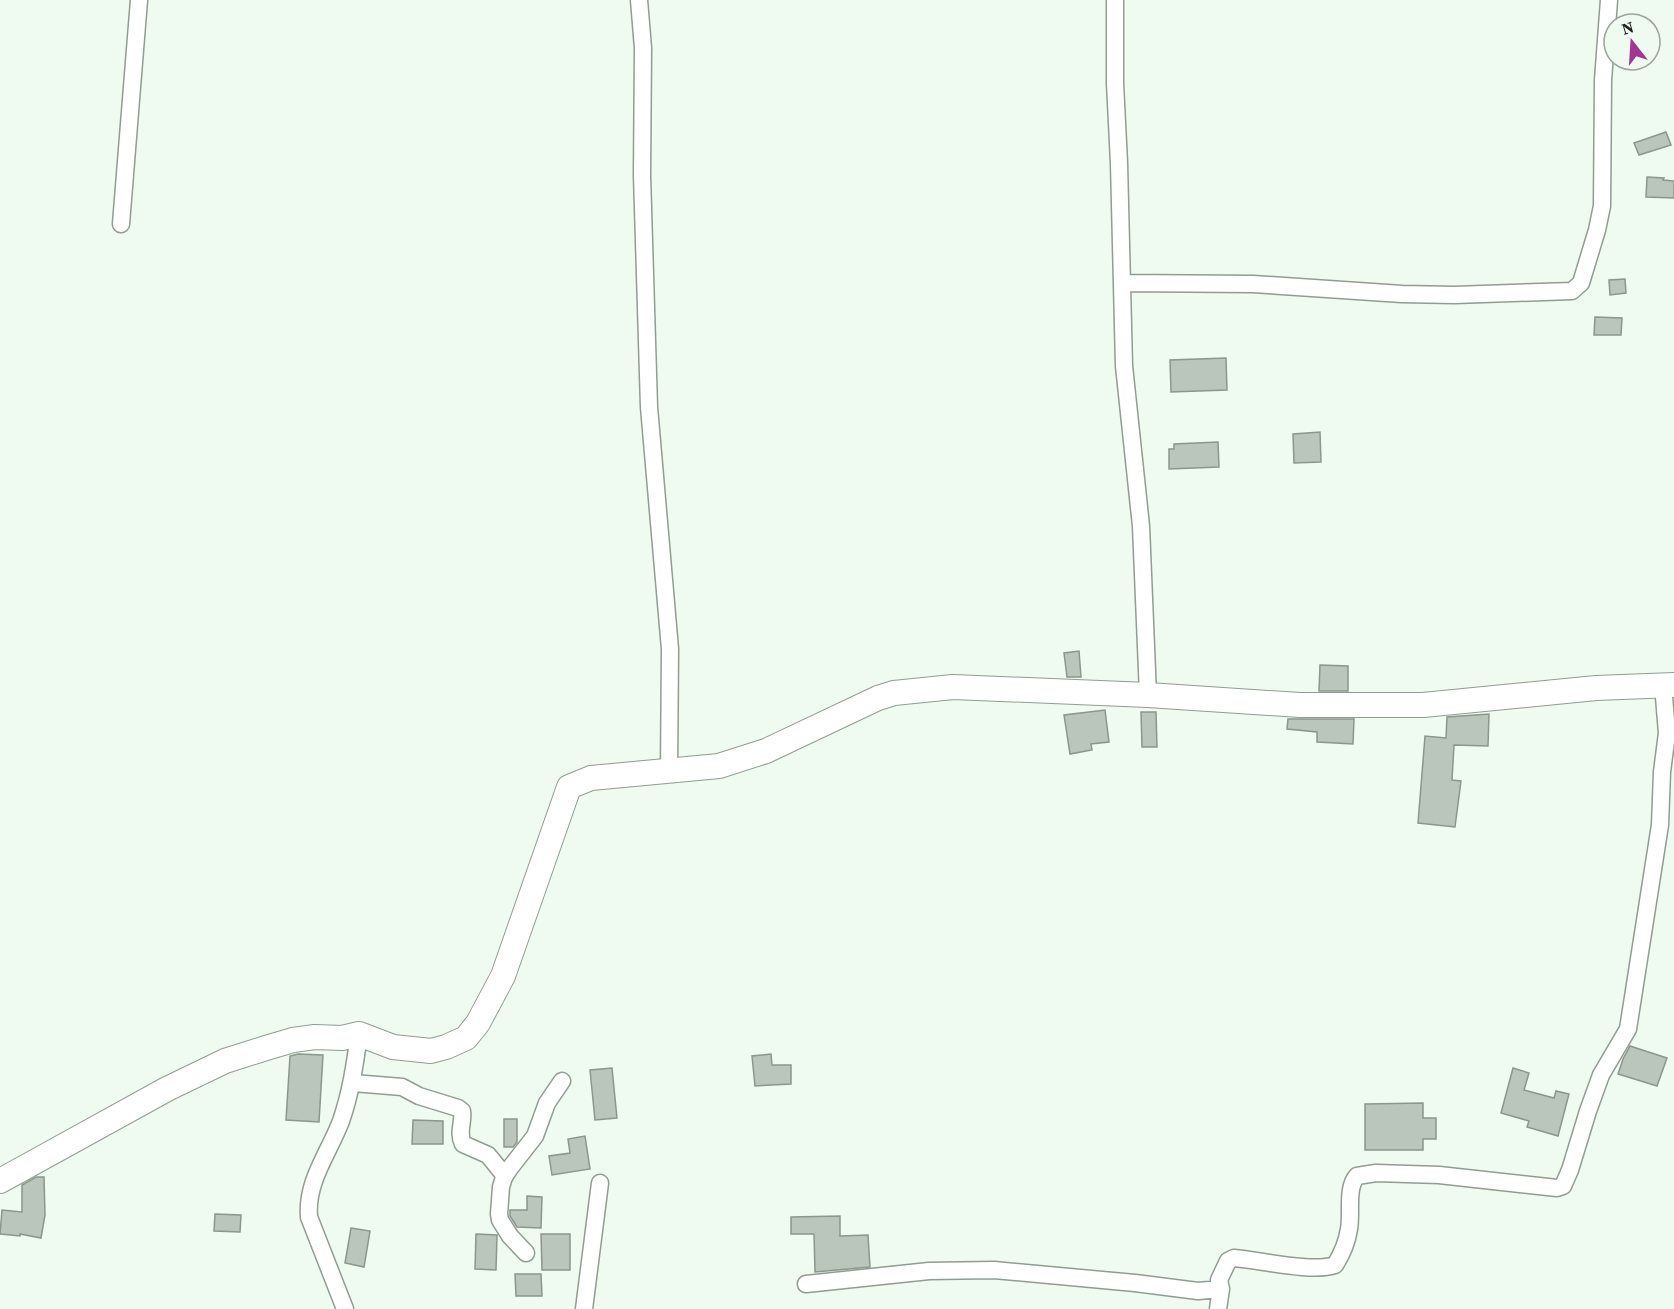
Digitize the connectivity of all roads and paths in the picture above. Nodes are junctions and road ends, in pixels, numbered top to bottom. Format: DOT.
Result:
graph roads {
  1 [pos="139,0"];
  2 [pos="639,0"];
  3 [pos="1115,0"];
  4 [pos="1609,0"];
  5 [pos="121,224"];
  6 [pos="1122,283"];
  7 [pos="1669,685"];
  8 [pos="1148,695"];
  9 [pos="669,772"];
  10 [pos="359,1034"];
  11 [pos="562,1081"];
  12 [pos="353,1083"];
  13 [pos="505,1176"];
  14 [pos="0,1181"];
  15 [pos="600,1183"];
  16 [pos="526,1253"];
  17 [pos="806,1284"];
  18 [pos="1221,1289"];
  19 [pos="345,1309"];
  20 [pos="584,1309"];
  21 [pos="1218,1309"];
  1 -- 5 [label="street"];
  2 -- 9 [label="street"];
  3 -- 6 [label="street"];
  4 -- 6 [label="street"];
  6 -- 8 [label="street"];
  7 -- 8 [label="street"];
  7 -- 18 [label="street"];
  8 -- 9 [label="street"];
  9 -- 10 [label="street"];
  10 -- 12 [label="street"];
  10 -- 14 [label="street"];
  11 -- 13 [label="street"];
  12 -- 13 [label="street"];
  12 -- 19 [label="street"];
  13 -- 16 [label="street"];
  15 -- 20 [label="street"];
  17 -- 18 [label="street"];
  18 -- 21 [label="street"];
}
